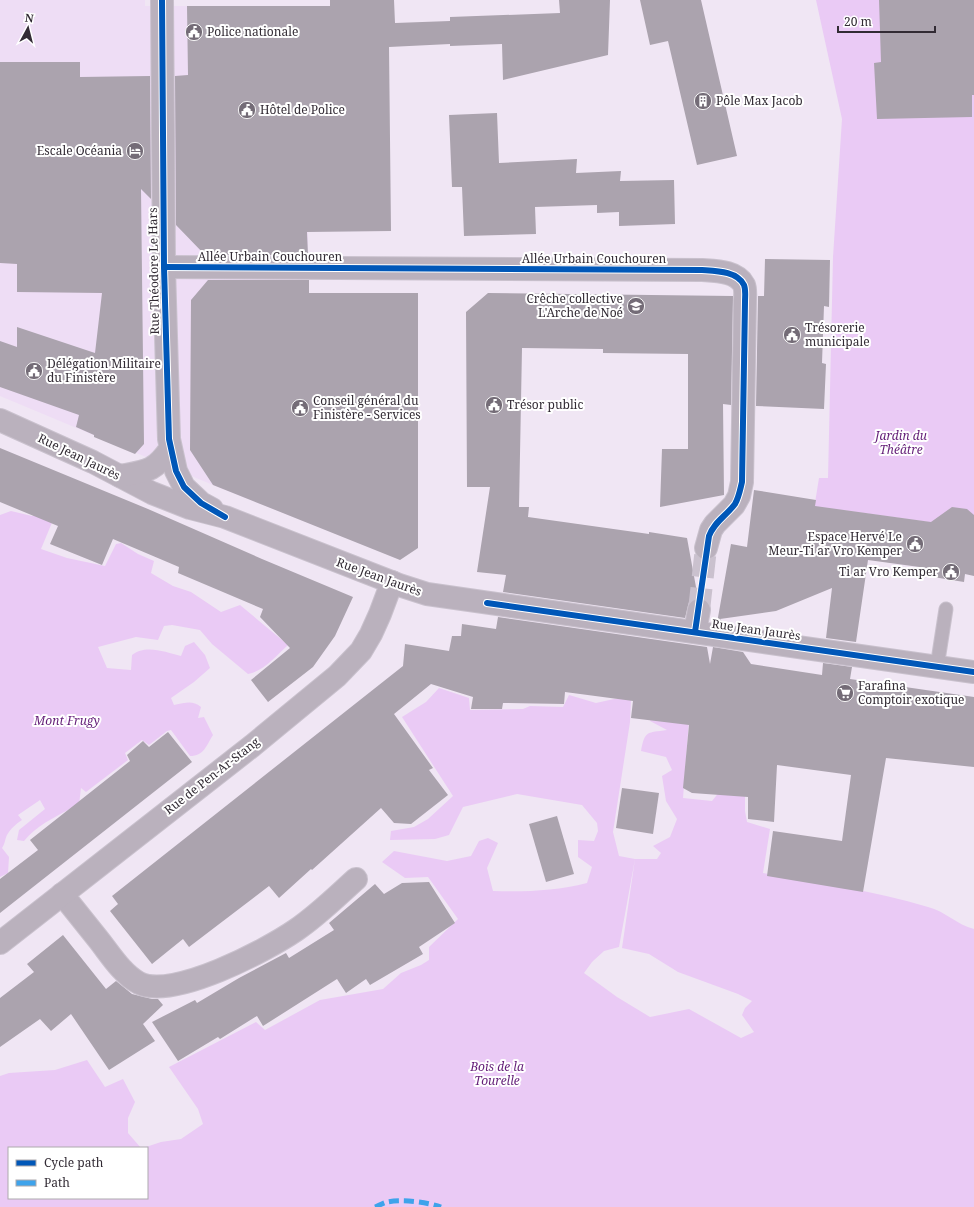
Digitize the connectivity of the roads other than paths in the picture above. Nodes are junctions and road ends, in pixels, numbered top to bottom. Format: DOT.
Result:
graph roads {
  1 [pos="162,0"];
  2 [pos="164,267"];
  3 [pos="0,420"];
  4 [pos="170,448"];
  5 [pos="120,476"];
  6 [pos="225,517"];
  7 [pos="706,548"];
  8 [pos="392,582"];
  9 [pos="946,609"];
  10 [pos="699,610"];
  11 [pos="695,632"];
  12 [pos="937,667"];
  13 [pos="974,672"];
  14 [pos="356,879"];
  15 [pos="62,894"];
  16 [pos="0,943"];
  1 -- 2 [label="street, Rue Théodore Le Hars"];
  2 -- 4 [label="street, Rue Théodore Le Hars"];
  2 -- 7 [label="street, Allée Urbain Couchouren"];
  3 -- 5 [label="street, Rue Jean Jaurès"];
  4 -- 5 [label="street"];
  4 -- 6 [label="street, Rue Théodore Le Hars"];
  5 -- 6 [label="street, Rue Jean Jaurès"];
  6 -- 8 [label="street, Rue Jean Jaurès"];
  8 -- 11 [label="street, Rue Jean Jaurès"];
  8 -- 15 [label="street, Rue de Pen-Ar-Stang"];
  9 -- 12 [label="lane"];
  10 -- 11 [label="street"];
  11 -- 12 [label="street, Rue Jean Jaurès"];
  12 -- 13 [label="street, Rue Jean Jaurès"];
  14 -- 15 [label="street"];
  15 -- 16 [label="street, Rue de Pen-Ar-Stang"];
}
